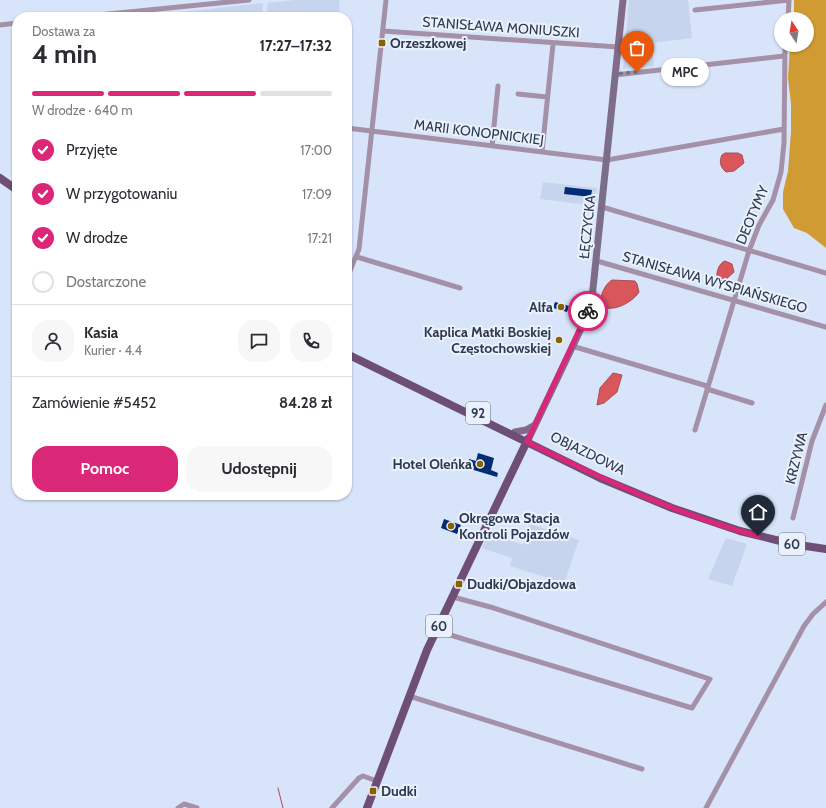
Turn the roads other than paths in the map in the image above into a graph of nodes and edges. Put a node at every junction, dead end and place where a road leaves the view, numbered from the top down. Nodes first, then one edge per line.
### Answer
1 (250, 0) edge
2 (386, 0) edge
3 (623, 0) edge
4 (789, 0) edge
5 (695, 10) dead end
6 (129, 12) edge
7 (788, 12) edge
8 (12, 24) edge
9 (0, 25) edge
10 (383, 31) junction
11 (553, 44) junction
12 (618, 47) junction
13 (784, 52) edge
14 (784, 56) junction
15 (615, 74) junction
16 (497, 86) dead end
17 (518, 94) dead end
18 (547, 97) junction
19 (352, 129) edge
20 (784, 129) junction
21 (372, 131) junction
22 (492, 146) junction
23 (542, 152) junction
24 (607, 160) junction
25 (0, 178) edge
26 (12, 186) edge
27 (602, 207) junction
28 (749, 251) junction
29 (357, 257) junction
30 (597, 261) junction
31 (352, 268) edge
32 (826, 273) edge
33 (460, 288) dead end
34 (734, 301) junction
35 (826, 327) edge
36 (572, 346) junction
37 (352, 356) edge
38 (707, 388) junction
39 (425, 392) junction
40 (752, 403) dead end
41 (826, 405) edge
42 (824, 412) edge
43 (535, 425) junction
44 (694, 430) dead end
45 (515, 432) junction
46 (528, 440) junction
47 (793, 518) dead end
48 (826, 549) edge
49 (453, 596) junction
50 (826, 602) edge
51 (436, 630) junction
52 (409, 696) junction
53 (642, 769) dead end
54 (377, 781) junction
55 (178, 808) edge
56 (197, 808) edge
57 (332, 808) edge
58 (367, 808) edge
59 (706, 808) edge

1 - 6 street
2 - 10 street
3 - 12 street, ŁĘCZYCKA
4 - 5 street
4 - 7 street
8 - 9 street
10 - 11 street, STANISŁAWA MONIUSZKI
10 - 21 street
11 - 12 street, STANISŁAWA MONIUSZKI
11 - 18 street
12 - 15 street, ŁĘCZYCKA
13 - 14 street, DEOTYMY
14 - 15 street
14 - 20 street, DEOTYMY
15 - 24 street, ŁĘCZYCKA
16 - 22 street
17 - 18 street
18 - 23 street
19 - 21 street, MARII KONOPNICKIEJ
20 - 24 street, MARII KONOPNICKIEJ
20 - 28 street, DEOTYMY
21 - 22 street, MARII KONOPNICKIEJ
21 - 29 street
22 - 23 street, MARII KONOPNICKIEJ
23 - 24 street, MARII KONOPNICKIEJ
24 - 27 street, ŁĘCZYCKA
25 - 26 main road
27 - 28 street
27 - 30 street, ŁĘCZYCKA
28 - 32 street
28 - 34 street, DEOTYMY
29 - 31 street
29 - 33 street
30 - 34 street, STANISŁAWA WYSPIAŃSKIEGO
30 - 36 street, ŁĘCZYCKA
34 - 35 street, STANISŁAWA WYSPIAŃSKIEGO
34 - 38 street, DEOTYMY
36 - 38 street
36 - 43 street, ŁĘCZYCKA
37 - 39 main road, OBJAZDOWA / 92
38 - 40 street
38 - 44 street, DEOTYMY
39 - 45 main road, OBJAZDOWA / 92
39 - 46 main road, OBJAZDOWA / 92
41 - 42 street, KRZYWA
42 - 47 street, KRZYWA
43 - 45 street
43 - 46 street, ŁĘCZYCKA
45 - 46 main road, OBJAZDOWA / 92
46 - 48 main road, OBJAZDOWA / 60
46 - 49 main road, 60
49 - 51 main road, 60
49 - 51 street
50 - 59 street
51 - 52 main road, 60
52 - 53 street
52 - 54 main road, 60
54 - 57 street
54 - 58 main road, 60
55 - 56 street

